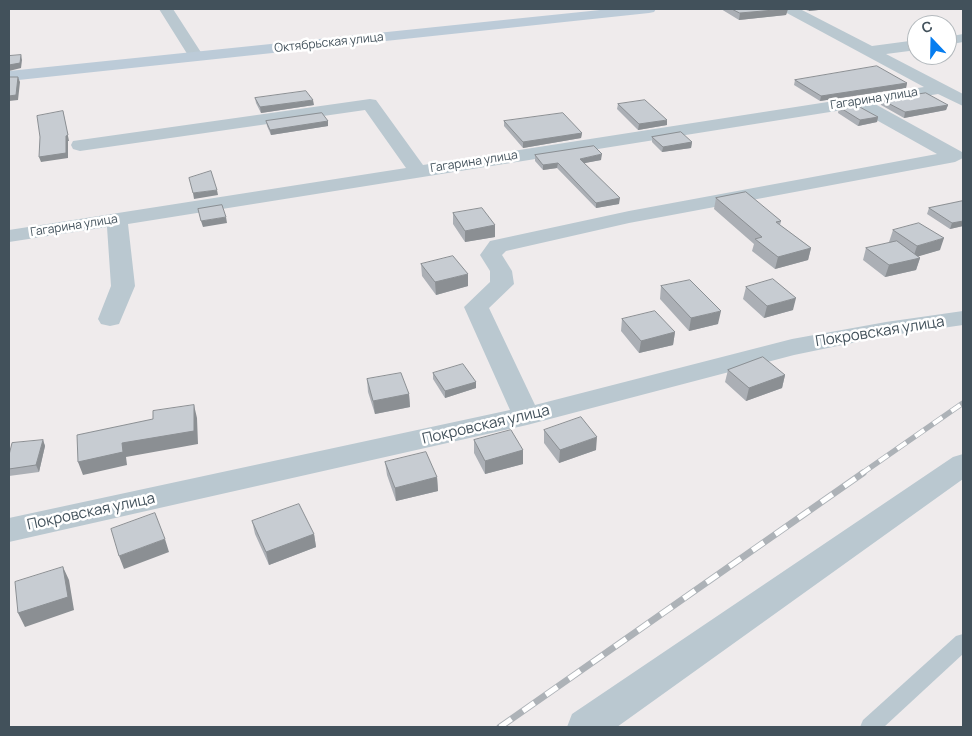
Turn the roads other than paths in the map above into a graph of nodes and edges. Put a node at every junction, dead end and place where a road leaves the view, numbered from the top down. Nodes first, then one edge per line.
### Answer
1 (166, 9) edge
2 (648, 9) edge
3 (790, 9) edge
4 (907, 46) edge
5 (871, 51) junction
6 (196, 57) junction
7 (9, 76) edge
8 (940, 89) junction
9 (856, 101) junction
10 (963, 101) edge
11 (80, 145) dead end
12 (418, 170) junction
13 (117, 218) junction
14 (9, 236) edge
15 (963, 318) edge
16 (110, 319) dead end
17 (527, 416) junction
18 (963, 464) edge
19 (9, 530) edge
20 (963, 642) edge
21 (586, 727) edge
22 (870, 727) edge

1 - 6 street
2 - 6 street, Октябрьская улица
3 - 5 street
4 - 5 street
5 - 8 street
6 - 7 street, Октябрьская улица
8 - 9 street, Гагарина улица
8 - 10 street
9 - 12 street, Гагарина улица
9 - 17 street
11 - 12 street
12 - 13 street, Гагарина улица
13 - 14 street, Гагарина улица
13 - 16 street
15 - 17 street, Покровская улица
17 - 19 street, Покровская улица
18 - 21 street
20 - 22 lane

